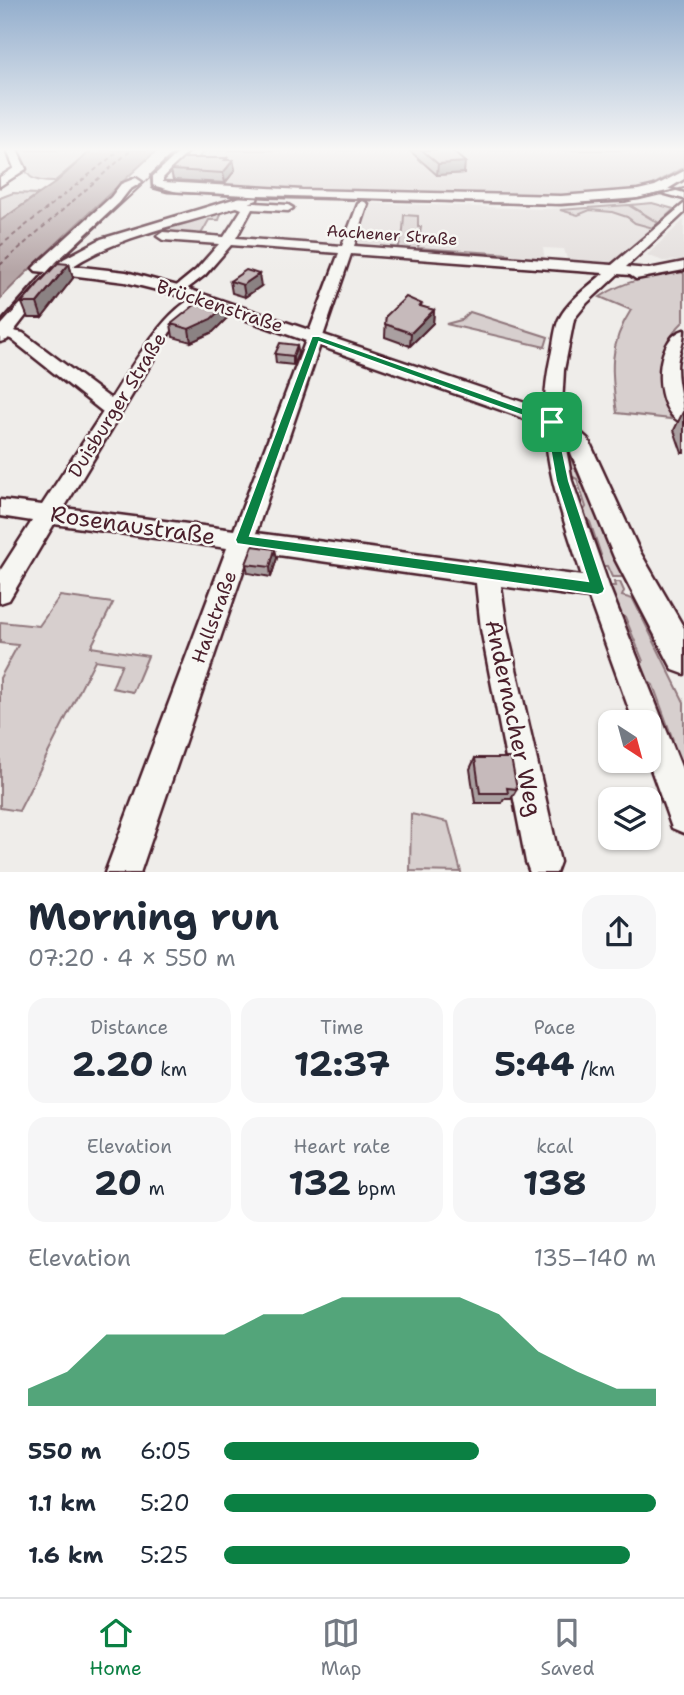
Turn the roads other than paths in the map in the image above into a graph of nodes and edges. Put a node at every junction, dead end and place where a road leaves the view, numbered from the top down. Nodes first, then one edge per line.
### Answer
1 (135, 191) joint
2 (203, 191) edge
3 (652, 191) edge
4 (666, 191) edge
5 (273, 192) junction
6 (683, 195) edge
7 (245, 199) junction
8 (363, 204) dead end
9 (684, 207) edge
10 (288, 208) dead end
11 (163, 236) dead end
12 (230, 241) junction
13 (348, 250) junction
14 (684, 266) edge
15 (49, 268) junction
16 (619, 269) junction
17 (647, 272) junction
18 (179, 291) junction
19 (590, 294) junction
20 (201, 300) junction
21 (1, 327) edge
22 (684, 335) edge
23 (316, 338) junction
24 (114, 411) junction
25 (684, 417) edge
26 (552, 422) junction
27 (0, 508) edge
28 (48, 514) junction
29 (242, 540) junction
30 (487, 573) junction
31 (598, 589) junction
32 (0, 592) edge
33 (684, 659) edge
34 (644, 710) edge
35 (662, 758) edge
36 (684, 816) edge
37 (544, 862) dead end
38 (122, 872) edge

1 - 7 main road
1 - 15 main road
2 - 7 main road
3 - 5 main road
4 - 6 street
5 - 7 main road
5 - 7 main road
7 - 10 street
7 - 12 street
7 - 15 main road
8 - 13 street, Hallstraße
9 - 16 street
11 - 12 street, Aachener Straße
12 - 13 street, Aachener Straße
12 - 18 street
13 - 16 street, Aachener Straße
13 - 23 street, Hallstraße
14 - 17 street
15 - 18 main road, Brückenstraße
15 - 21 main road
16 - 17 street, Aachener Straße
16 - 19 street
17 - 19 street
18 - 20 main road, Brückenstraße
19 - 26 street
20 - 23 main road, Brückenstraße
20 - 24 street, Duisburger Straße
21 - 24 street
22 - 25 street
23 - 26 main road, Brückenstraße
23 - 29 street, Hallstraße
24 - 28 street, Duisburger Straße
26 - 31 street
26 - 33 main road, Brückenstraße
27 - 28 street, Rosenaustraße
28 - 29 street, Rosenaustraße
28 - 32 street, Duisburger Straße
29 - 30 street, Rosenaustraße
29 - 38 street, Hallstraße
30 - 31 street, Rosenaustraße
30 - 37 street, Andernacher Weg
31 - 34 street
35 - 36 street

